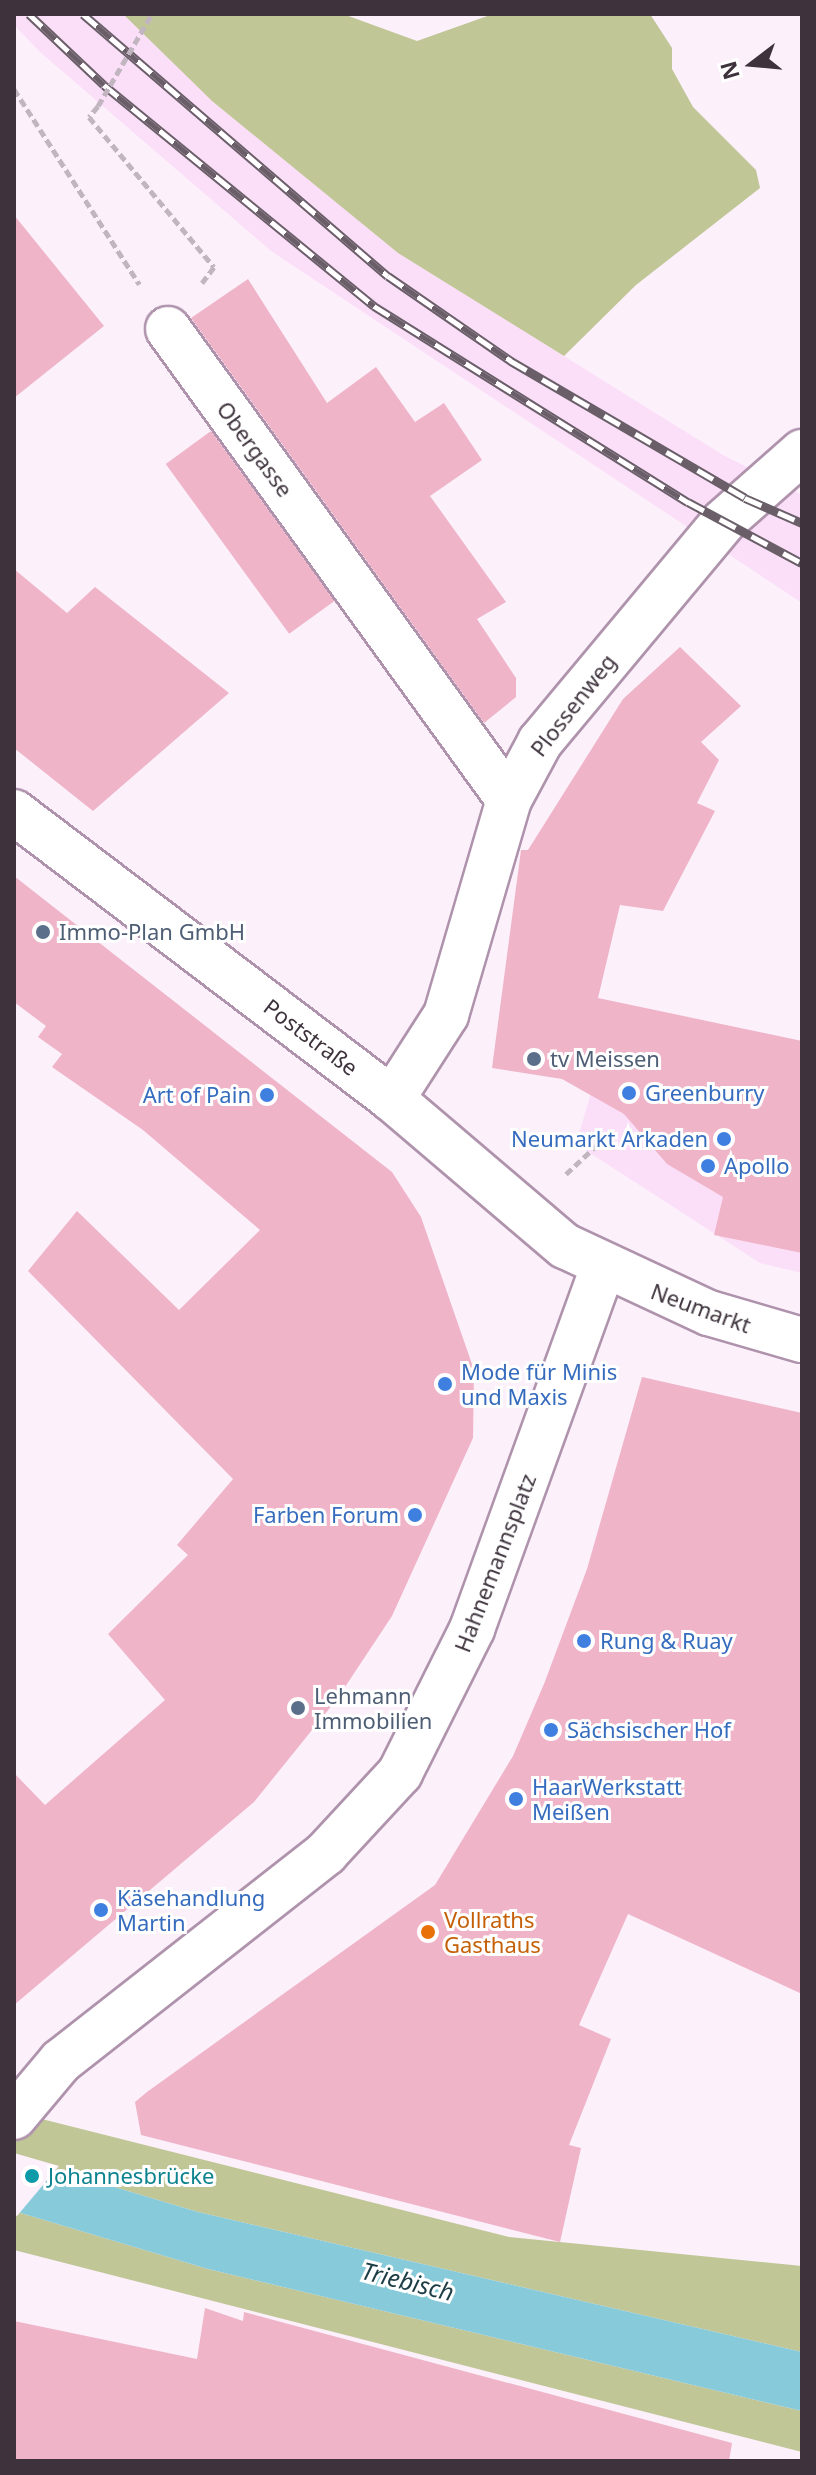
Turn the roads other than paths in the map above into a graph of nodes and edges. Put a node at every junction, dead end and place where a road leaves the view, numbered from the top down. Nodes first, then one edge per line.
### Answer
1 (168, 329) road end
2 (802, 452) edge
3 (509, 800) junction
4 (14, 812) edge
5 (392, 1099) junction
6 (602, 1270) junction
7 (802, 1340) edge
8 (16, 2115) edge

1 - 3 street, Obergasse
2 - 3 street, Plossenweg
3 - 5 street, Plossenweg
4 - 5 street, Poststraße
5 - 6 street, Poststraße
6 - 7 street, Neumarkt
6 - 8 street, Hahnemannsplatz

